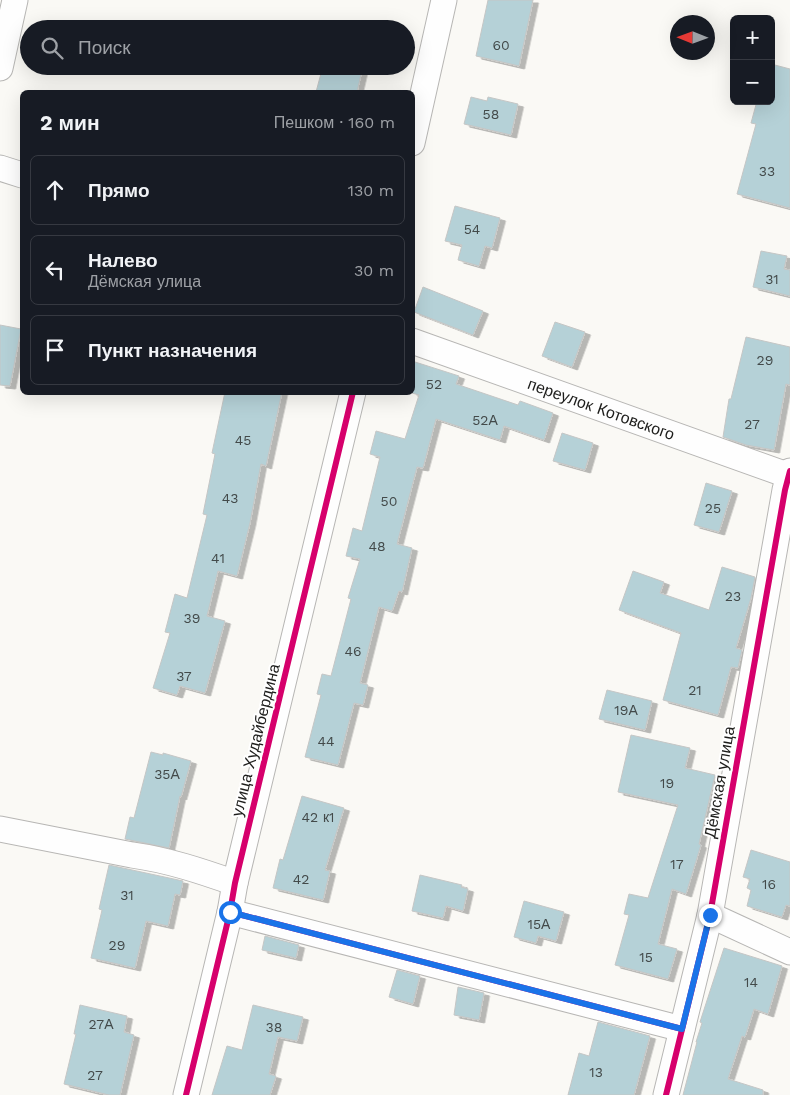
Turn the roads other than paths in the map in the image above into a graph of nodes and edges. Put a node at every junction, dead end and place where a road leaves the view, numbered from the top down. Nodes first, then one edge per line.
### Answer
1 (15, 0) edge
2 (444, 0) edge
3 (0, 68) edge
4 (415, 130) edge
5 (0, 168) edge
6 (20, 174) edge
7 (415, 342) edge
8 (352, 395) edge
9 (790, 474) edge
10 (0, 829) edge
11 (235, 883) junction
12 (230, 912) junction
13 (710, 915) junction
14 (790, 952) edge
15 (682, 1029) junction
16 (186, 1095) edge
17 (666, 1095) edge

1 - 3 street
2 - 4 street
5 - 6 street
7 - 9 street, переулок Котовского
8 - 11 street, улица Худайбердина
9 - 13 street, Дёмская улица
10 - 11 street
11 - 12 street, улица Худайбердина
12 - 15 street
12 - 16 street, улица Худайбердина
13 - 14 street
13 - 15 street, Дёмская улица
15 - 17 street, Дёмская улица

